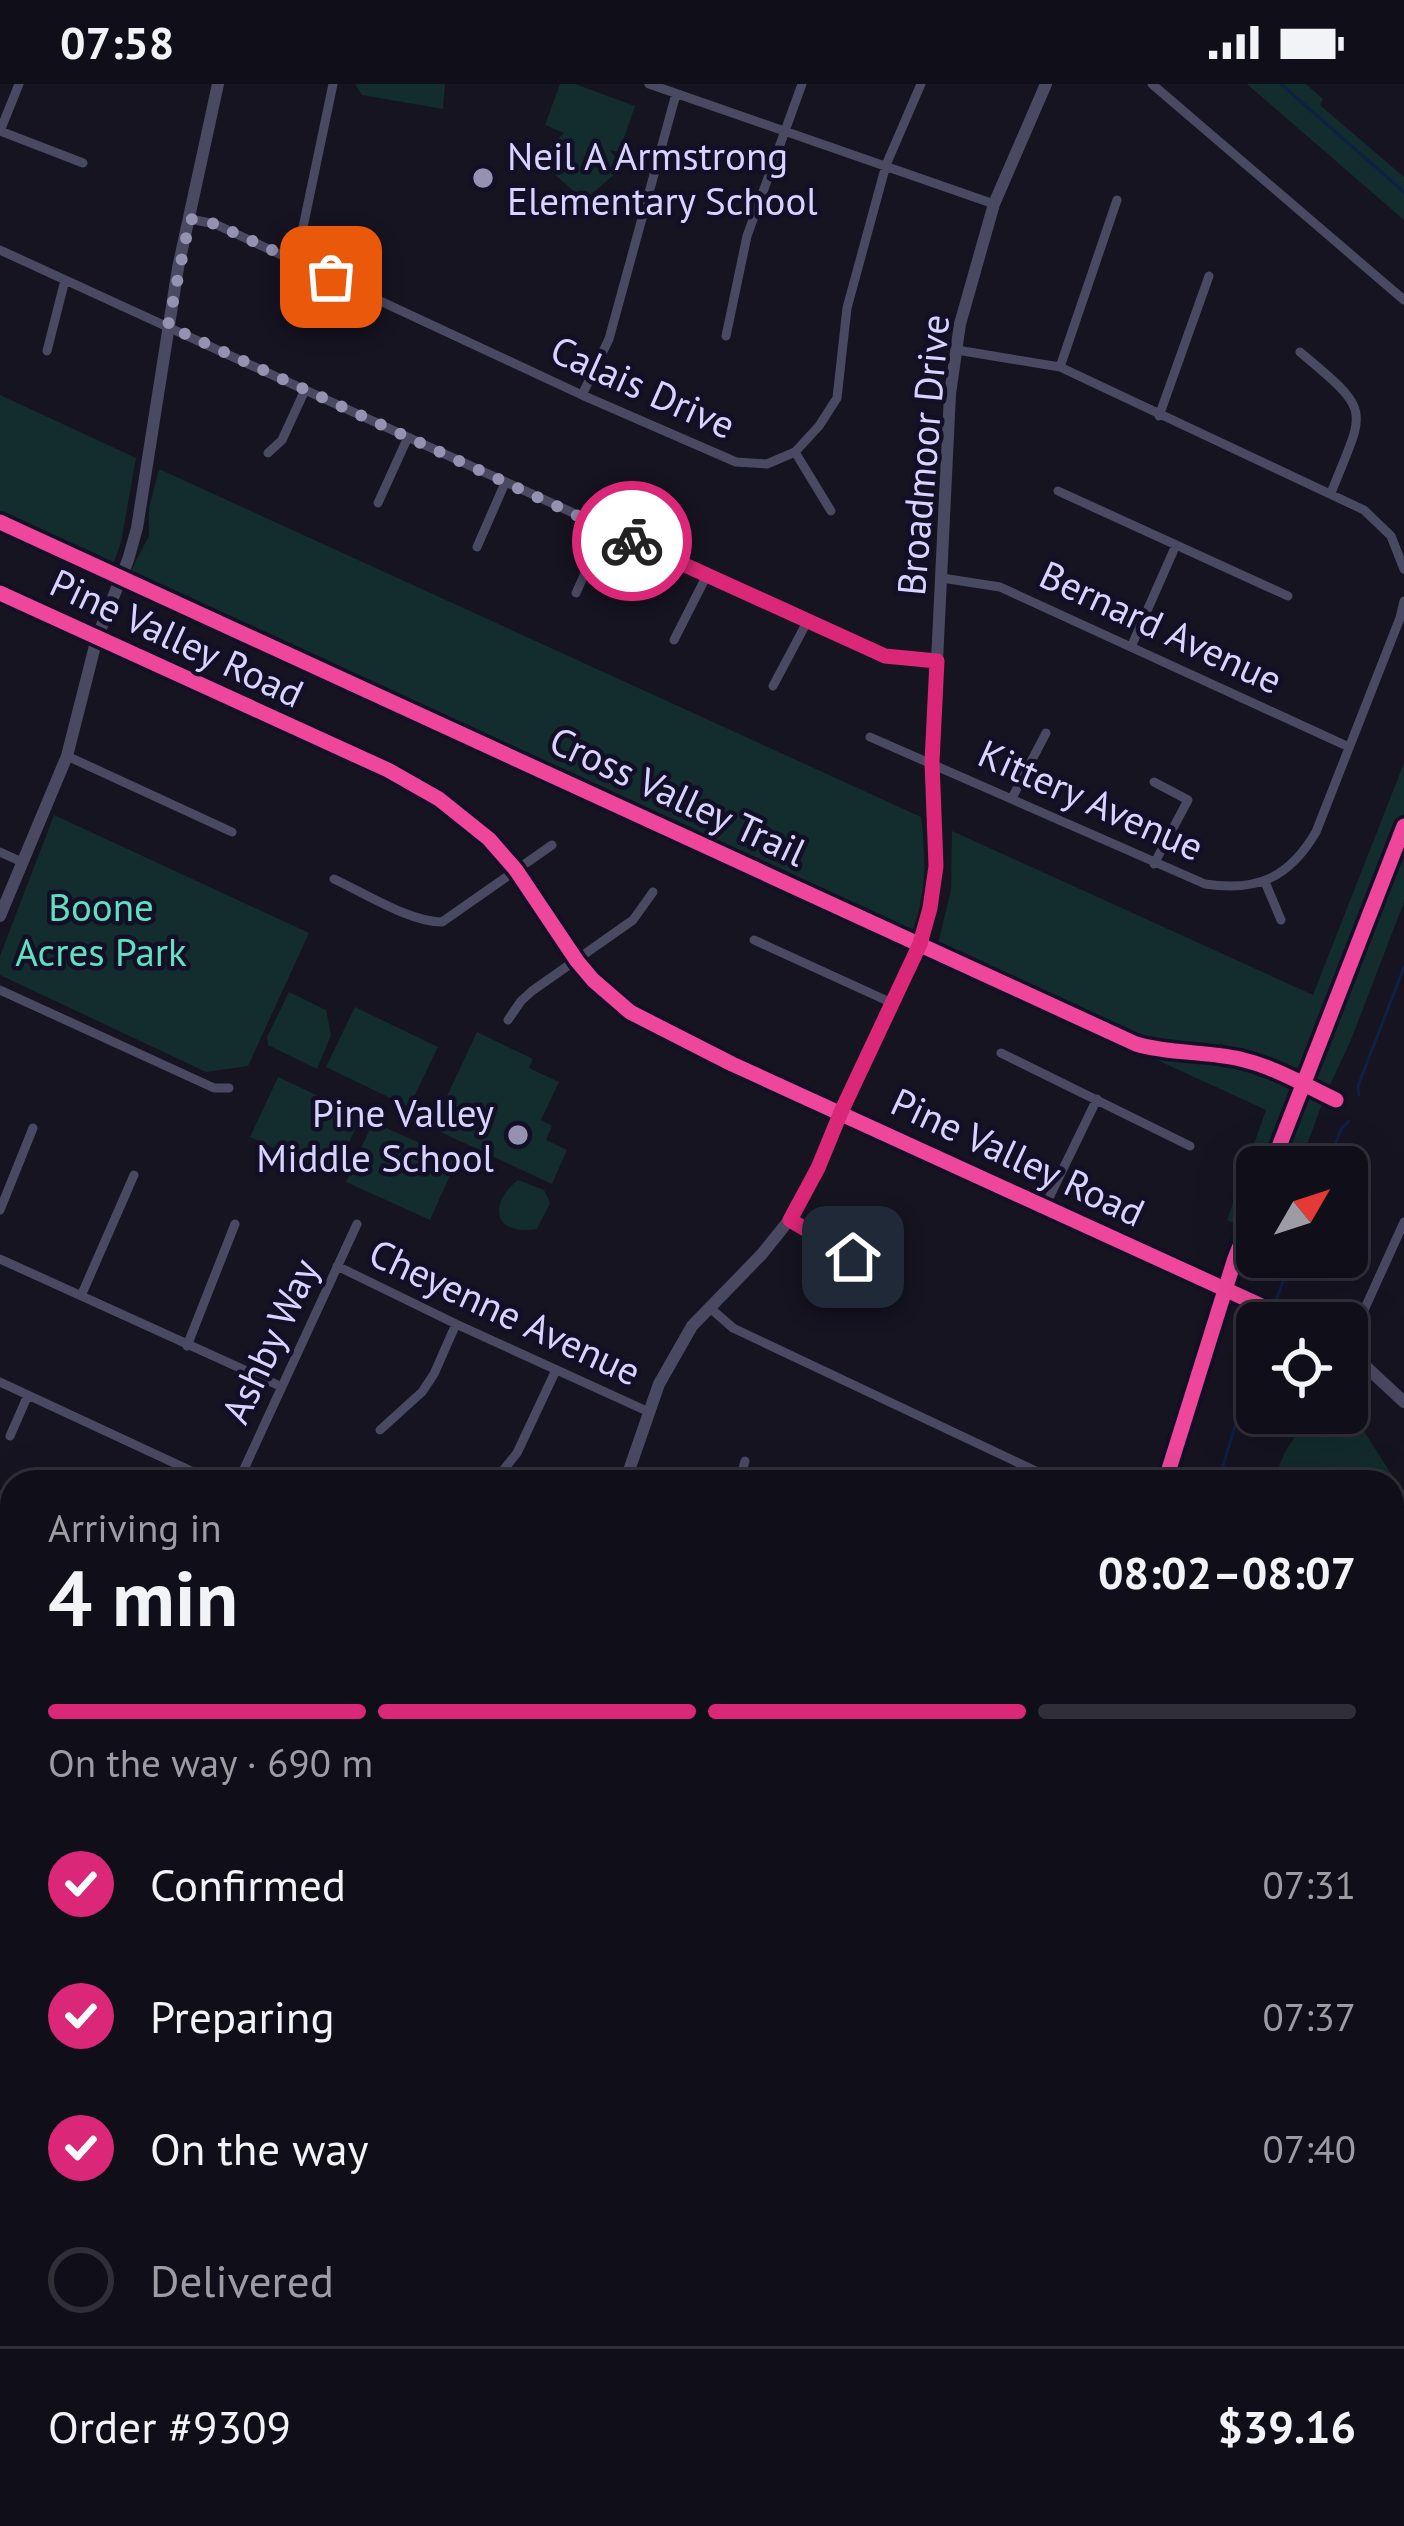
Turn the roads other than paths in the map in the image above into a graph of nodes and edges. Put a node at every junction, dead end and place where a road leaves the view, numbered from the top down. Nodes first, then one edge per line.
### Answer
1 (19, 84) edge
2 (218, 84) edge
3 (333, 84) edge
4 (649, 84) edge
5 (802, 84) edge
6 (921, 84) edge
7 (1046, 84) edge
8 (1152, 84) edge
9 (676, 94) junction
10 (0, 131) edge
11 (786, 132) junction
12 (83, 164) dead end
13 (886, 165) junction
14 (1117, 200) dead end
15 (994, 204) junction
16 (190, 219) junction
17 (0, 250) edge
18 (290, 257) junction
19 (1209, 276) dead end
20 (65, 280) junction
21 (1404, 300) edge
22 (168, 326) junction
23 (726, 336) dead end
24 (957, 350) junction
25 (47, 351) dead end
26 (1300, 352) dead end
27 (1060, 367) junction
28 (305, 390) junction
29 (582, 395) junction
30 (1159, 416) junction
31 (408, 437) junction
32 (795, 452) junction
33 (268, 454) dead end
34 (505, 483) junction
35 (1058, 490) dead end
36 (1331, 494) junction
37 (378, 503) dead end
38 (831, 511) dead end
39 (605, 529) junction
40 (1176, 545) junction
41 (477, 547) dead end
42 (1402, 551) edge
43 (1404, 569) edge
44 (707, 574) junction
45 (942, 578) junction
46 (0, 592) edge
47 (576, 593) dead end
48 (1288, 596) dead end
49 (1404, 601) edge
50 (807, 622) junction
51 (98, 638) junction
52 (674, 640) dead end
53 (1131, 647) junction
54 (937, 661) junction
55 (773, 686) dead end
56 (1046, 733) dead end
57 (870, 737) dead end
58 (1349, 747) junction
59 (67, 756) junction
60 (932, 762) junction
61 (1154, 782) dead end
62 (1012, 798) junction
63 (232, 832) dead end
64 (552, 845) dead end
65 (0, 852) edge
66 (22, 862) junction
67 (1154, 864) junction
68 (516, 869) junction
69 (334, 879) dead end
70 (1265, 882) junction
71 (653, 892) dead end
72 (0, 916) edge
73 (1281, 920) dead end
74 (754, 940) dead end
75 (578, 961) junction
76 (0, 990) edge
77 (892, 1003) junction
78 (508, 1020) dead end
79 (1001, 1053) dead end
80 (229, 1088) dead end
81 (1097, 1099) junction
82 (841, 1112) junction
83 (33, 1128) dead end
84 (1190, 1146) dead end
85 (134, 1175) dead end
86 (1045, 1206) junction
87 (0, 1210) edge
88 (790, 1220) junction
89 (1404, 1222) edge
90 (236, 1224) dead end
91 (357, 1225) dead end
92 (0, 1259) edge
93 (876, 1265) dead end
94 (337, 1266) junction
95 (81, 1296) junction
96 (1253, 1302) edge
97 (1368, 1302) edge
98 (709, 1307) junction
99 (456, 1324) junction
100 (187, 1346) junction
101 (1368, 1369) edge
102 (556, 1370) junction
103 (0, 1382) edge
104 (282, 1388) junction
105 (28, 1395) junction
106 (1404, 1402) edge
107 (649, 1412) junction
108 (380, 1430) dead end
109 (10, 1436) dead end
110 (746, 1461) dead end
111 (189, 1470) edge
112 (244, 1470) edge
113 (504, 1470) edge
114 (629, 1470) edge
115 (743, 1470) edge
116 (1035, 1470) edge

1 - 10 street
2 - 16 street
3 - 18 street
4 - 9 street
5 - 11 street
6 - 13 street
7 - 15 street, Broadmoor Drive
8 - 21 street
9 - 11 street
9 - 29 street
10 - 12 street
11 - 13 street
11 - 23 street
13 - 15 street
13 - 32 street
14 - 27 street
15 - 24 street, Broadmoor Drive
16 - 18 street, Calais Drive
16 - 22 street
17 - 20 street
18 - 29 street, Calais Drive
19 - 30 street
20 - 22 street
20 - 25 street
22 - 28 street
22 - 51 street
24 - 27 street
24 - 45 street, Broadmoor Drive
26 - 36 street
27 - 30 street
28 - 31 street
28 - 33 street
29 - 32 street, Calais Drive
30 - 36 street
31 - 34 street
31 - 37 street
32 - 38 street
34 - 39 street
34 - 41 street
35 - 40 street
36 - 42 street
39 - 44 street
39 - 47 street
40 - 48 street
40 - 53 street
42 - 43 street
44 - 50 street
44 - 52 street
45 - 53 street, Bernard Avenue
45 - 54 street, Broadmoor Drive
46 - 51 street, Pine Valley Road
49 - 58 street
50 - 54 street
50 - 55 street
51 - 59 street
51 - 68 street, Pine Valley Road
53 - 58 street, Bernard Avenue
54 - 60 street, Broadmoor Drive
56 - 62 street
57 - 60 street, Kittery Avenue
58 - 70 street
59 - 63 street
59 - 66 street
60 - 62 street, Kittery Avenue
60 - 77 street, Broadmoor Drive
61 - 67 street
62 - 67 street, Kittery Avenue
64 - 68 street
65 - 66 street
66 - 72 street
67 - 70 street, Kittery Avenue
68 - 69 street
68 - 75 street, Pine Valley Road
70 - 73 street
71 - 75 street
74 - 77 street
75 - 78 street
75 - 82 street, Pine Valley Road
76 - 80 street
77 - 82 street, Broadmoor Drive
79 - 81 street
81 - 84 street
81 - 86 street
82 - 86 street, Pine Valley Road
82 - 88 street, Broadmoor Drive
83 - 87 street
85 - 95 street
86 - 96 street, Pine Valley Road
88 - 93 street
88 - 98 street, Broadmoor Drive
89 - 97 street
90 - 100 street
91 - 94 street, Ashby Way
92 - 95 street
94 - 99 street, Cheyenne Avenue
94 - 104 street, Ashby Way
95 - 100 street
98 - 107 street, Broadmoor Drive
98 - 116 street
99 - 102 street, Cheyenne Avenue
99 - 108 street
100 - 104 street
101 - 106 street
102 - 107 street, Cheyenne Avenue
102 - 113 street
103 - 105 street
104 - 112 street, Ashby Way
105 - 109 street
105 - 111 street
107 - 114 street, Broadmoor Drive
110 - 115 street

